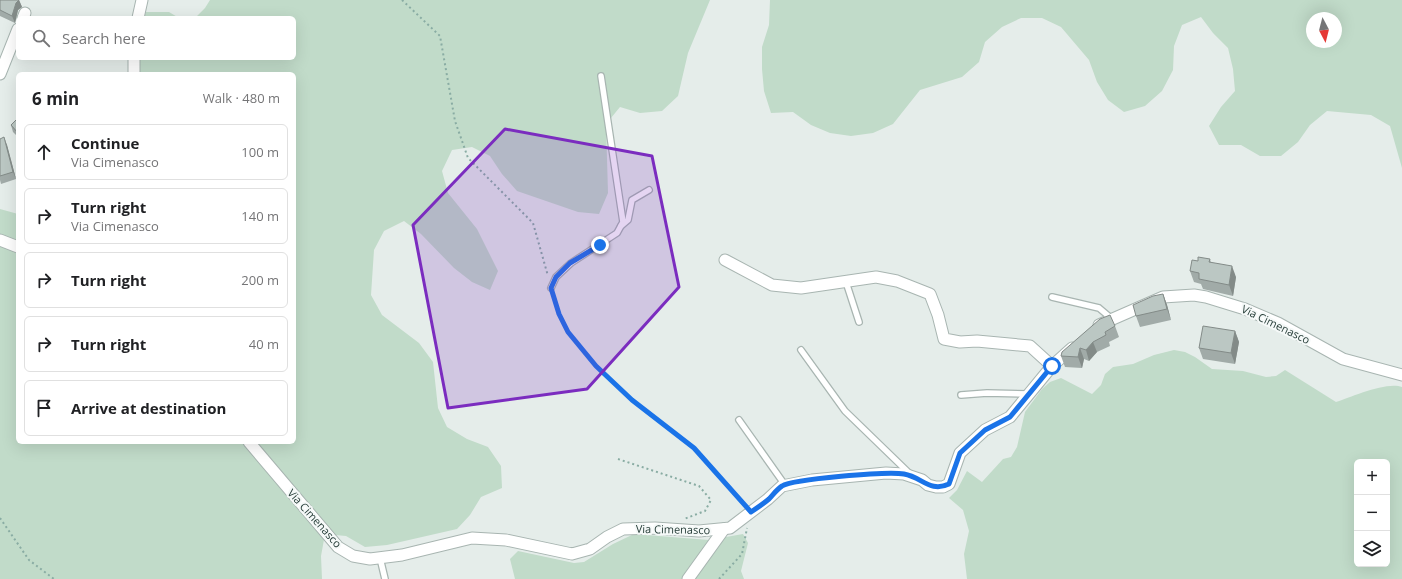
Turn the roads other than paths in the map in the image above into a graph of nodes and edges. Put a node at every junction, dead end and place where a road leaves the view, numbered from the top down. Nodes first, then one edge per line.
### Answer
1 (142, 0) edge
2 (138, 16) edge
3 (16, 34) edge
4 (134, 60) edge
5 (134, 72) edge
6 (0, 74) edge
7 (601, 76) dead end
8 (649, 190) dead end
9 (619, 228) junction
10 (0, 240) edge
11 (16, 246) edge
12 (725, 260) dead end
13 (846, 282) junction
14 (551, 288) road end
15 (1052, 297) dead end
16 (1112, 319) junction
17 (859, 322) dead end
18 (1089, 334) edge
19 (1078, 343) edge
20 (801, 350) dead end
21 (1052, 366) junction
22 (1402, 375) edge
23 (1029, 394) junction
24 (961, 395) dead end
25 (739, 420) dead end
26 (251, 444) edge
27 (914, 477) junction
28 (785, 485) junction
29 (724, 529) junction
30 (380, 558) junction
31 (385, 579) edge
32 (688, 579) edge

1 - 2 street
3 - 6 street
4 - 5 street
7 - 9 lane
8 - 9 lane
9 - 14 lane
10 - 11 street
12 - 13 street
13 - 17 lane
13 - 21 street
15 - 16 lane
16 - 18 street, Via Cimenasco
16 - 22 street, Via Cimenasco
19 - 21 street, Via Cimenasco
20 - 27 lane
21 - 23 street, Via Cimenasco
23 - 24 lane
23 - 27 street, Via Cimenasco
25 - 28 lane
26 - 30 street, Via Cimenasco
27 - 28 street, Via Cimenasco
28 - 29 street, Via Cimenasco
29 - 30 street, Via Cimenasco
29 - 32 street
30 - 31 lane

